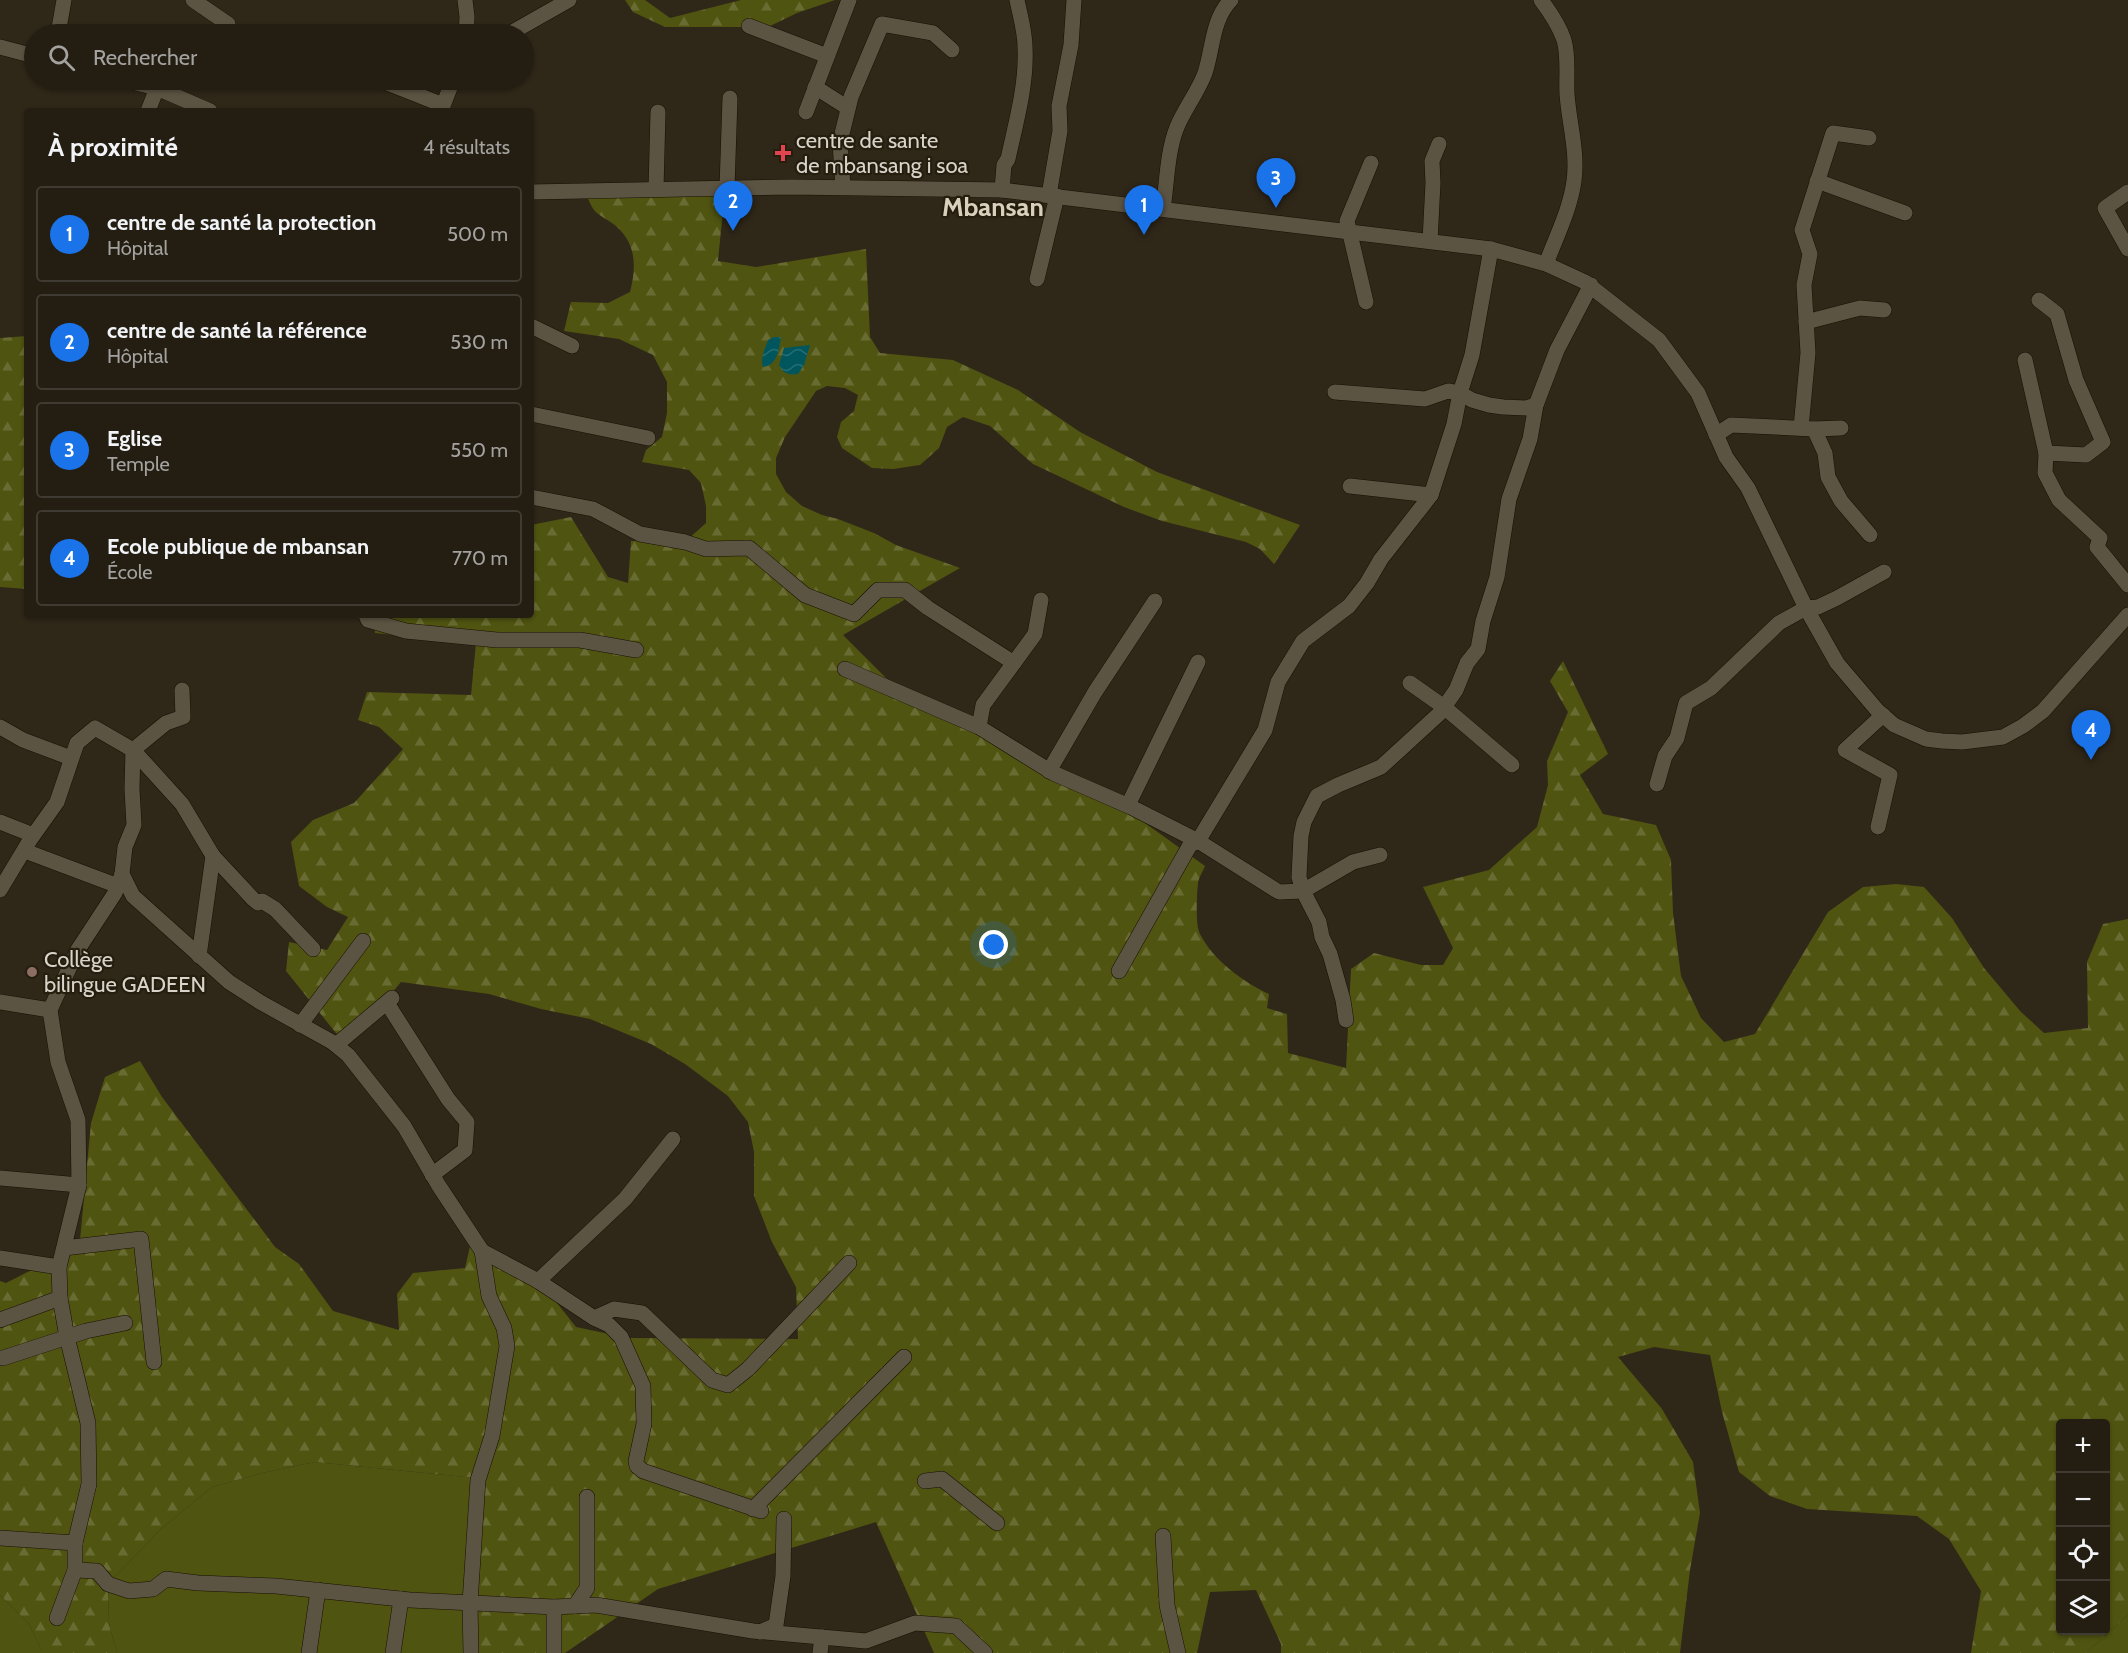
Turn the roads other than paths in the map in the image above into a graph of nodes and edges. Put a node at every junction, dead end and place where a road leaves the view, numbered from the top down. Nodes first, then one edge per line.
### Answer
1 (64, 0) edge
2 (193, 0) edge
3 (465, 0) edge
4 (569, 0) edge
5 (849, 0) edge
6 (1017, 0) edge
7 (1074, 0) edge
8 (1231, 0) edge
9 (1541, 0) edge
10 (59, 24) edge
11 (228, 24) dead end
12 (467, 24) edge
13 (527, 24) edge
14 (750, 26) dead end
15 (0, 47) edge
16 (952, 50) dead end
17 (24, 53) edge
18 (827, 56) junction
19 (815, 87) junction
20 (156, 90) edge
21 (162, 90) edge
22 (402, 90) edge
23 (449, 90) edge
24 (730, 98) dead end
25 (149, 108) edge
26 (203, 108) edge
27 (442, 108) edge
28 (848, 108) junction
29 (806, 111) dead end
30 (658, 112) dead end
31 (1869, 138) dead end
32 (1439, 144) dead end
33 (1371, 163) dead end
34 (1817, 182) junction
35 (843, 187) junction
36 (727, 188) junction
37 (656, 189) junction
38 (1002, 190) junction
39 (534, 192) edge
40 (2128, 192) edge
41 (1053, 196) junction
42 (1163, 209) junction
43 (1905, 213) dead end
44 (1350, 232) junction
45 (1430, 241) junction
46 (1491, 249) junction
47 (2128, 249) edge
48 (1546, 264) junction
49 (1037, 279) dead end
50 (1591, 285) junction
51 (2039, 300) dead end
52 (1366, 302) dead end
53 (1884, 310) dead end
54 (1806, 322) junction
55 (534, 327) edge
56 (572, 346) dead end
57 (2025, 360) dead end
58 (1335, 392) dead end
59 (1460, 393) junction
60 (1536, 405) junction
61 (534, 415) edge
62 (1841, 428) dead end
63 (1808, 429) junction
64 (1716, 435) junction
65 (648, 438) dead end
66 (2046, 453) junction
67 (1350, 486) dead end
68 (1431, 495) junction
69 (534, 498) edge
70 (1870, 535) dead end
71 (1884, 572) dead end
72 (2128, 585) edge
73 (1041, 600) dead end
74 (1155, 602) dead end
75 (1806, 608) junction
76 (2128, 615) edge
77 (367, 618) edge
78 (636, 650) dead end
79 (1198, 662) dead end
80 (1014, 663) junction
81 (845, 669) dead end
82 (1410, 683) dead end
83 (182, 690) dead end
84 (1444, 707) junction
85 (1883, 715) junction
86 (0, 727) edge
87 (979, 727) junction
88 (133, 750) junction
89 (71, 758) junction
90 (1512, 765) dead end
91 (1050, 771) junction
92 (1658, 784) dead end
93 (1128, 805) junction
94 (0, 822) edge
95 (1878, 827) dead end
96 (33, 835) junction
97 (1198, 841) junction
98 (25, 851) junction
99 (213, 855) junction
100 (1380, 855) dead end
101 (120, 880) junction
102 (0, 890) edge
103 (1303, 891) junction
104 (363, 941) dead end
105 (313, 949) dead end
106 (199, 956) junction
107 (1119, 971) dead end
108 (0, 1002) edge
109 (50, 1010) junction
110 (1346, 1020) dead end
111 (300, 1025) junction
112 (336, 1046) junction
113 (673, 1139) dead end
114 (432, 1175) junction
115 (0, 1178) edge
116 (79, 1185) junction
117 (64, 1248) junction
118 (482, 1251) junction
119 (0, 1258) edge
120 (849, 1263) dead end
121 (59, 1267) junction
122 (538, 1281) junction
123 (60, 1298) junction
124 (594, 1318) junction
125 (0, 1320) edge
126 (125, 1323) dead end
127 (67, 1337) junction
128 (904, 1357) dead end
129 (3, 1358) dead end
130 (154, 1362) dead end
131 (925, 1481) dead end
132 (587, 1497) dead end
133 (784, 1520) dead end
134 (997, 1523) dead end
135 (1163, 1536) dead end
136 (0, 1538) edge
137 (75, 1543) junction
138 (75, 1570) junction
139 (318, 1590) junction
140 (401, 1599) junction
141 (470, 1603) junction
142 (554, 1606) junction
143 (576, 1606) junction
144 (57, 1618) dead end
145 (759, 1632) junction
146 (821, 1645) edge
147 (309, 1653) edge
148 (393, 1653) edge
149 (471, 1653) edge
150 (554, 1653) edge
151 (985, 1653) edge
152 (1178, 1653) edge

1 - 10 street
2 - 11 street
3 - 12 street
4 - 13 street
5 - 18 street
6 - 38 street
7 - 41 street
8 - 42 street
9 - 48 street
14 - 18 street
15 - 17 street
16 - 28 street
18 - 19 street
19 - 28 street
19 - 29 street
20 - 25 street
21 - 26 street
22 - 27 street
23 - 27 street
24 - 36 street
28 - 35 street
30 - 37 street
31 - 34 street
32 - 45 street
33 - 44 street
34 - 43 street
34 - 54 street
35 - 36 street
35 - 38 street
36 - 37 street
37 - 39 street
38 - 41 street
40 - 47 street
41 - 42 street
41 - 49 street
42 - 44 street
44 - 45 street
44 - 52 street
45 - 46 street
46 - 48 street
46 - 59 street
48 - 50 street
50 - 60 street
50 - 64 street
51 - 66 street
53 - 54 street
54 - 63 street
55 - 56 street
57 - 66 street
58 - 59 street
59 - 60 street
59 - 68 street
60 - 84 street
61 - 65 street
62 - 63 street
63 - 64 street
63 - 70 street
64 - 75 street
66 - 72 street
67 - 68 street
68 - 97 street
69 - 80 street
71 - 75 street
73 - 80 street
74 - 91 street
75 - 85 street
75 - 92 street
76 - 85 street
77 - 78 street
79 - 93 street
80 - 87 street
81 - 87 street
82 - 84 street
83 - 88 street
84 - 90 street
84 - 103 street
85 - 95 street
86 - 89 street
87 - 91 street
88 - 89 street
88 - 99 street
88 - 101 street
89 - 96 street
91 - 93 street
93 - 97 street
94 - 96 street
96 - 98 street
97 - 103 street
97 - 107 street
98 - 101 street
98 - 102 street
99 - 105 street
99 - 106 street
100 - 103 street
101 - 106 street
101 - 109 street
103 - 110 street
104 - 111 street
106 - 111 street
108 - 109 street
109 - 116 street
111 - 112 street
112 - 114 street
112 - 114 street
113 - 122 street
114 - 118 street
115 - 116 street
116 - 117 street
117 - 121 street
117 - 130 street
118 - 122 street
118 - 141 street
119 - 121 street
120 - 124 street
121 - 123 street
122 - 124 street
123 - 125 street
123 - 127 street
124 - 128 street
126 - 127 street
127 - 129 street
127 - 137 street
131 - 134 street
132 - 143 street
133 - 145 street
135 - 152 street
136 - 137 street
137 - 138 street
138 - 139 street
138 - 144 street
139 - 140 street
139 - 147 street
140 - 141 street
140 - 148 street
141 - 142 street
141 - 149 street
142 - 143 street
142 - 150 street
143 - 145 street
145 - 146 street
146 - 151 street

